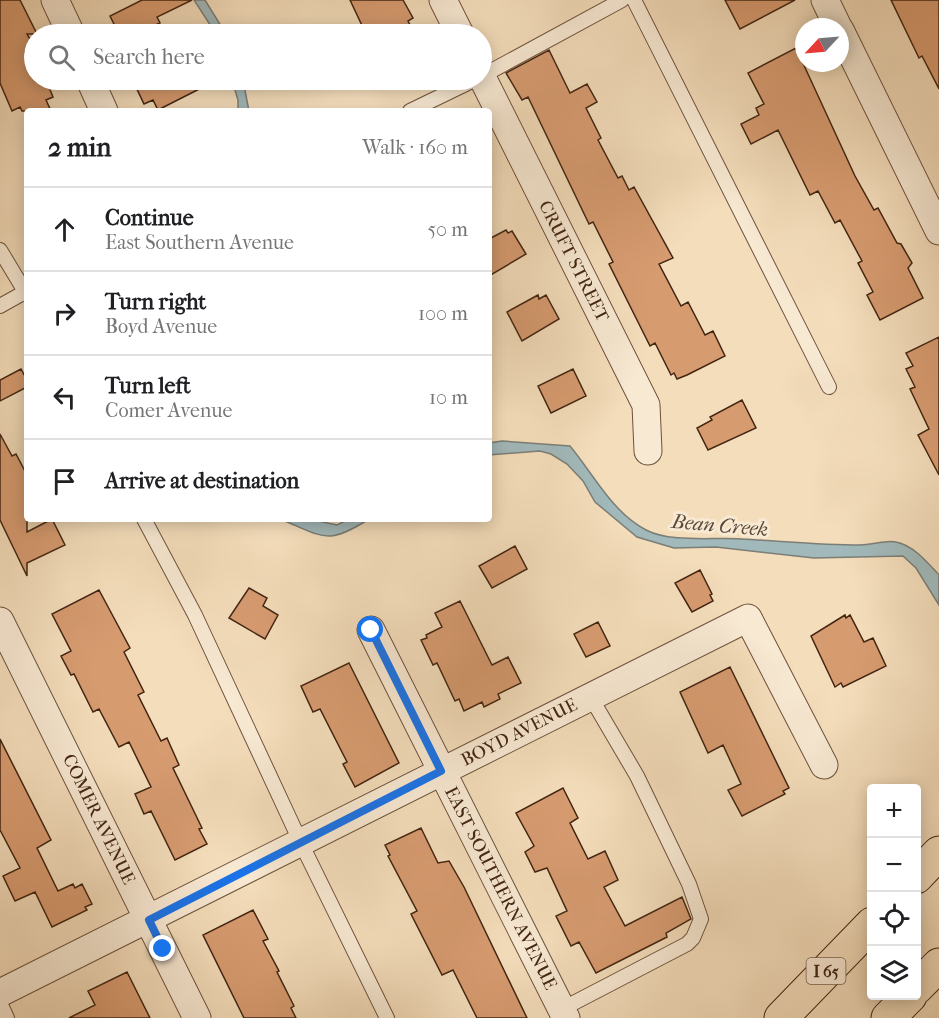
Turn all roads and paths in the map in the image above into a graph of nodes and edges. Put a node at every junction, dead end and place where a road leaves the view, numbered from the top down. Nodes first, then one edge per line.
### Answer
1 (55, 0) edge
2 (443, 0) edge
3 (622, 0) edge
4 (634, 0) edge
5 (825, 0) edge
6 (834, 18) edge
7 (66, 24) edge
8 (455, 24) edge
9 (849, 49) edge
10 (492, 71) edge
11 (95, 90) edge
12 (453, 90) edge
13 (489, 90) edge
14 (103, 108) edge
15 (416, 108) edge
16 (939, 231) edge
17 (0, 250) edge
18 (24, 291) edge
19 (24, 295) edge
20 (0, 306) edge
21 (829, 387) dead end
22 (648, 451) dead end
23 (146, 522) edge
24 (0, 621) edge
25 (371, 630) dead end
26 (590, 696) junction
27 (824, 765) dead end
28 (441, 771) junction
29 (301, 843) junction
30 (939, 853) edge
31 (921, 872) edge
32 (149, 920) junction
33 (867, 929) edge
34 (939, 965) edge
35 (921, 983) edge
36 (0, 993) edge
37 (906, 1000) edge
38 (0, 1003) edge
39 (564, 1014) edge
40 (8, 1018) edge
41 (197, 1018) edge
42 (387, 1018) edge
43 (781, 1018) edge
44 (888, 1018) edge

1 - 7 street
2 - 8 street
3 - 10 lane
4 - 21 lane
5 - 6 street
9 - 16 street
11 - 14 street
12 - 15 lane
13 - 22 street, CRUFT STREET
17 - 18 lane
19 - 20 lane
23 - 29 lane
24 - 32 street, COMER AVENUE
25 - 28 street, EAST SOUTHERN AVENUE
26 - 27 street, BOYD AVENUE
26 - 28 street, BOYD AVENUE
26 - 39 lane
28 - 29 street, BOYD AVENUE
28 - 39 street, EAST SOUTHERN AVENUE
29 - 32 street, BOYD AVENUE
29 - 42 lane
30 - 31 highway
32 - 36 street, BOYD AVENUE
32 - 41 street, COMER AVENUE
33 - 43 highway, I 65
34 - 35 highway
37 - 44 highway
38 - 40 lane

